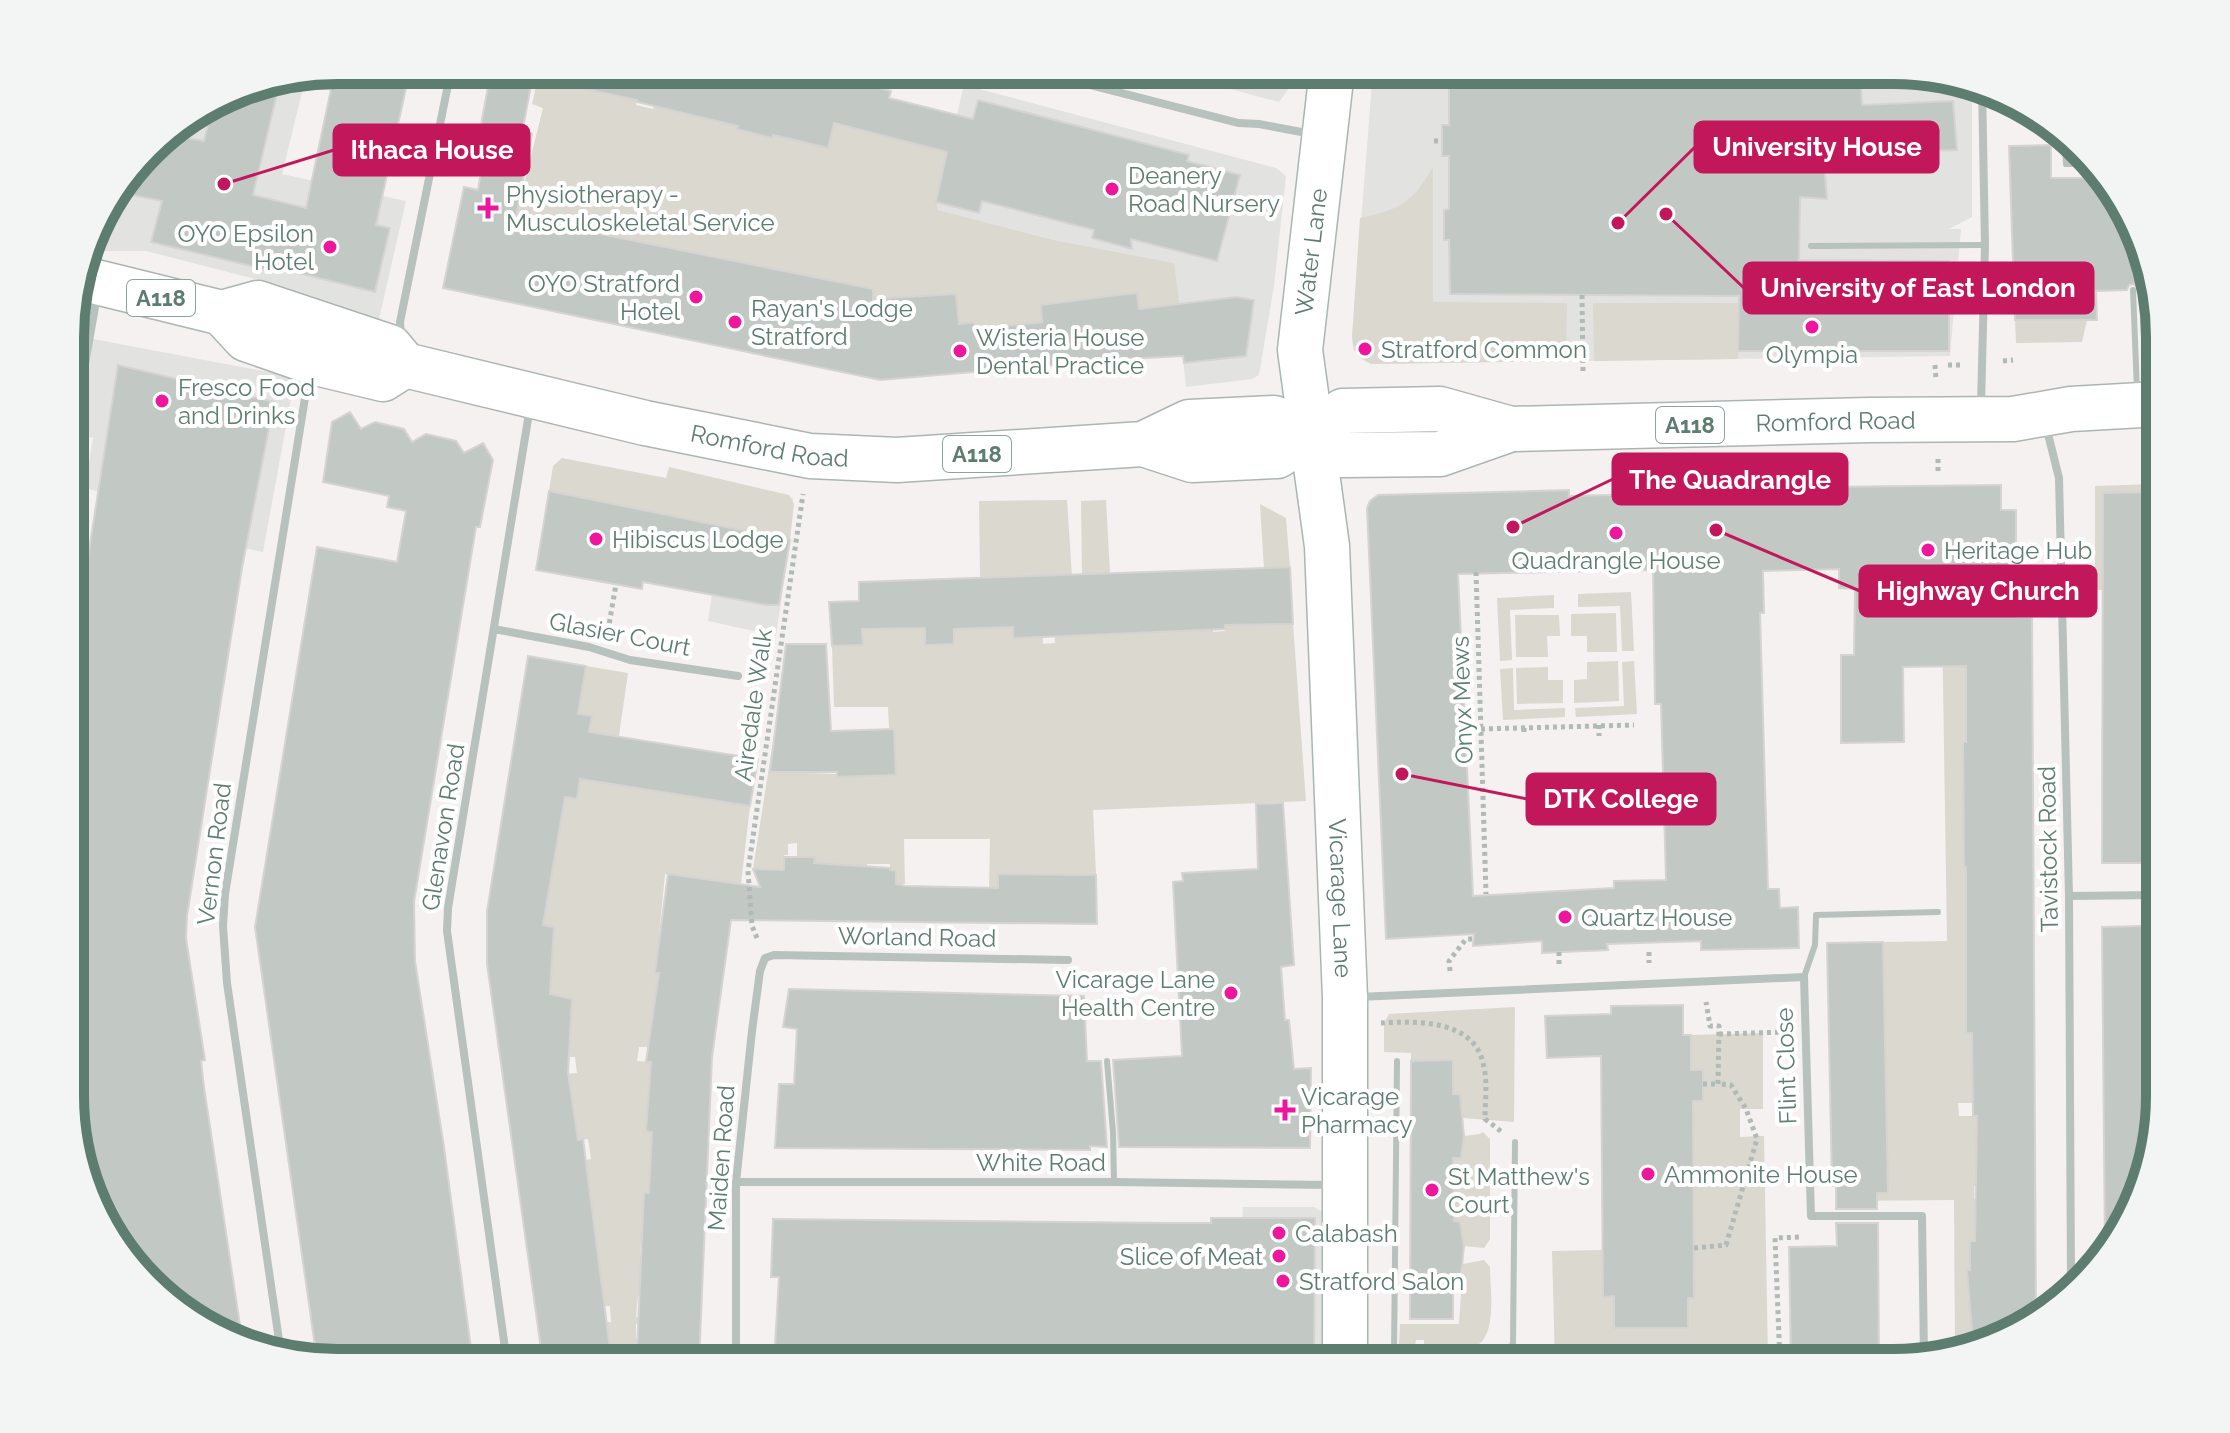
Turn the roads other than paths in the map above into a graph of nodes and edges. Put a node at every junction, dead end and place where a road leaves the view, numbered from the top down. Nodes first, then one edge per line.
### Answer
1 (1330, 84) edge
2 (448, 85) edge
3 (1089, 85) edge
4 (1985, 102) edge
5 (1324, 137) junction
6 (2065, 152) edge
7 (2077, 164) edge
8 (1985, 245) junction
9 (1811, 246) dead end
10 (91, 280) edge
11 (2133, 290) dead end
12 (89, 292) edge
13 (222, 313) junction
14 (85, 327) edge
15 (312, 362) junction
16 (405, 365) junction
17 (2145, 382) edge
18 (532, 395) junction
19 (2145, 405) edge
20 (2042, 414) junction
21 (1981, 419) junction
22 (1312, 434) junction
23 (494, 629) junction
24 (738, 676) dead end
25 (2145, 895) edge
26 (2069, 896) junction
27 (1938, 912) dead end
28 (765, 958) joint
29 (1068, 960) dead end
30 (1804, 977) junction
31 (1345, 1012) junction
32 (1107, 1061) dead end
33 (1397, 1061) dead end
34 (1515, 1142) road end
35 (736, 1182) junction
36 (1114, 1182) junction
37 (1346, 1186) junction
38 (2071, 1276) edge
39 (279, 1342) edge
40 (1924, 1346) edge
41 (1345, 1348) edge
42 (1394, 1348) edge
43 (1511, 1348) edge
44 (505, 1349) edge
45 (736, 1349) edge

1 - 5 main road, Water Lane
2 - 16 street
3 - 5 street
4 - 8 street
5 - 22 main road, Water Lane
6 - 7 lane
8 - 9 lane
8 - 21 street
10 - 13 main road, Romford Road / A118
11 - 17 lane
12 - 14 street
13 - 15 main road, A118
13 - 16 main road, Romford Road / A118
15 - 16 main road, A118
15 - 39 street, Vernon Road
16 - 18 main road, Romford Road / A118
18 - 22 main road, Romford Road / A118
18 - 23 street, Glenavon Road
19 - 20 main road, Romford Road / A118
20 - 21 main road, Romford Road / A118
20 - 26 street, Tavistock Road
21 - 22 main road, Romford Road / A118
22 - 31 main road, Vicarage Lane
23 - 24 street, Glasier Court
23 - 44 street, Glenavon Road
25 - 26 street
26 - 38 street, Tavistock Road
27 - 30 lane
28 - 29 street, Worland Road
28 - 35 street, Maiden Road
30 - 31 street, Flint Close
30 - 40 street, Flint Close
31 - 37 main road, Vicarage Lane
32 - 36 lane
33 - 42 lane
34 - 43 lane
35 - 36 street, White Road
35 - 45 street, Maiden Road
36 - 37 street, White Road
37 - 41 main road, Vicarage Lane

